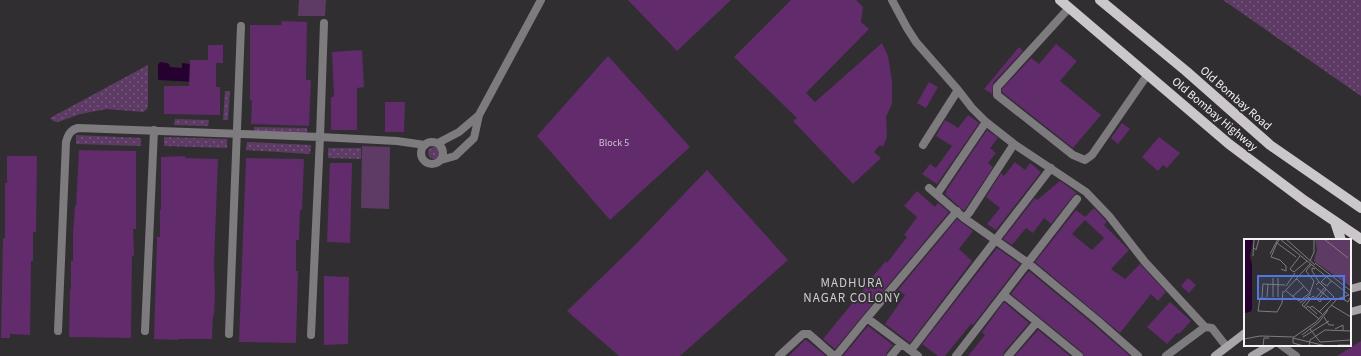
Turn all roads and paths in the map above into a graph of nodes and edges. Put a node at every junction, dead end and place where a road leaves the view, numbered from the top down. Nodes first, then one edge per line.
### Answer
1 (541, 0) edge
2 (892, 0) edge
3 (1060, 0) edge
4 (1100, 0) edge
5 (1069, 8) junction
6 (324, 23) dead end
7 (241, 26) dead end
8 (1148, 74) junction
9 (958, 90) junction
10 (479, 115) junction
11 (986, 122) junction
12 (154, 130) junction
13 (236, 133) junction
14 (320, 137) junction
15 (438, 144) junction
16 (1014, 144) junction
17 (425, 145) junction
18 (923, 145) dead end
19 (441, 160) junction
20 (1051, 168) junction
21 (929, 188) dead end
22 (937, 194) junction
23 (1077, 199) dead end
24 (1361, 208) edge
25 (957, 211) junction
26 (964, 218) junction
27 (1335, 222) junction
28 (995, 239) junction
29 (1341, 239) edge
30 (1361, 239) edge
31 (1028, 263) junction
32 (1361, 286) edge
33 (1351, 289) edge
34 (1004, 295) junction
35 (1361, 309) edge
36 (1351, 312) edge
37 (867, 318) junction
38 (1037, 322) junction
39 (1205, 327) junction
40 (58, 332) dead end
41 (145, 332) dead end
42 (229, 334) dead end
43 (1244, 334) edge
44 (311, 335) dead end
45 (902, 344) junction
46 (1226, 346) junction
47 (1269, 346) edge
48 (1282, 346) edge
49 (911, 350) junction
50 (1291, 355) edge
51 (779, 356) edge
52 (835, 356) edge
53 (891, 356) edge
54 (918, 356) edge
55 (956, 356) edge
56 (1009, 356) edge
57 (1079, 356) edge
58 (1138, 356) edge
59 (1166, 356) edge
60 (1215, 356) edge
61 (1252, 356) edge

1 - 10 street
2 - 9 street
3 - 5 main road, Old Bombay Highway
4 - 24 main road, Old Bombay Road
5 - 8 main road, Old Bombay Highway
5 - 8 street
6 - 14 street
7 - 13 street
8 - 27 main road, Old Bombay Highway
9 - 11 street
9 - 18 street
10 - 15 street
10 - 19 street
11 - 16 street
11 - 22 street
12 - 13 street
12 - 40 street
12 - 41 street
13 - 14 street
13 - 42 street
14 - 17 street
14 - 44 street
15 - 17 street
15 - 19 street
16 - 20 street
16 - 26 street
17 - 19 street
20 - 28 street
20 - 39 street
21 - 22 street
22 - 25 street
23 - 31 street
25 - 26 street
25 - 37 street
26 - 28 street
27 - 29 main road
27 - 30 main road, Old Bombay Highway
28 - 31 street
28 - 49 street
31 - 34 street
31 - 58 street
32 - 33 main road
34 - 38 street
34 - 55 street
35 - 36 main road
37 - 45 street
37 - 52 street
38 - 56 street
38 - 57 street
39 - 46 street
39 - 59 street
43 - 46 main road
45 - 49 street
45 - 53 street
46 - 60 main road
47 - 61 main road
48 - 50 street
49 - 54 street
51 - 52 street

